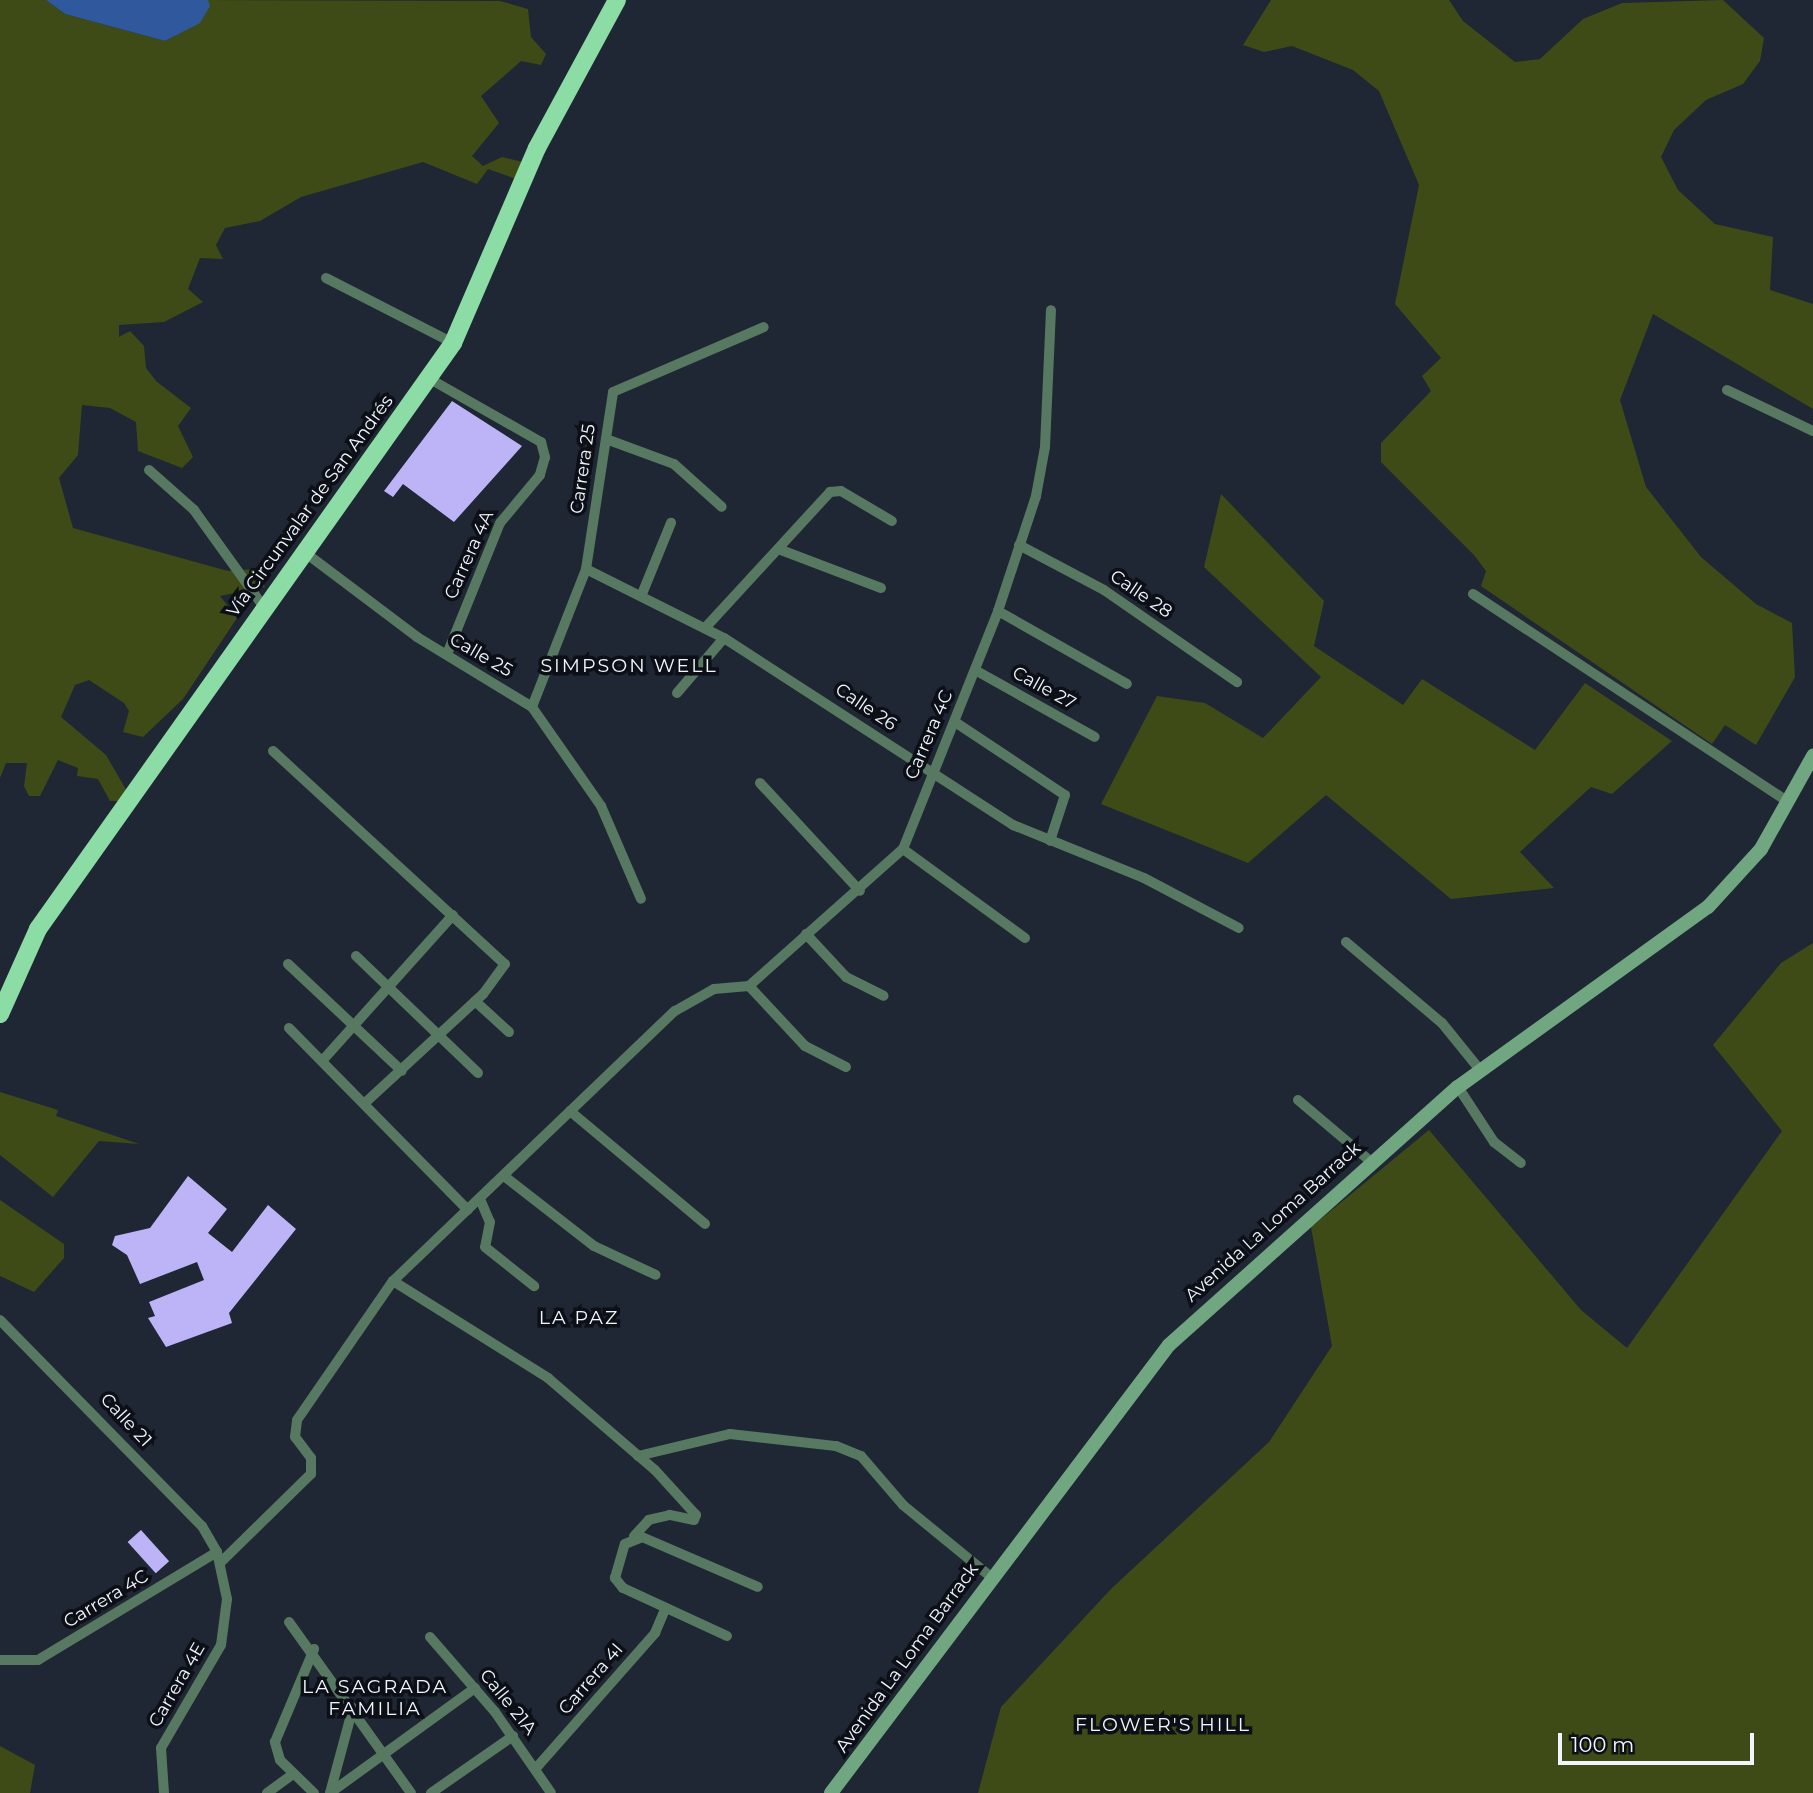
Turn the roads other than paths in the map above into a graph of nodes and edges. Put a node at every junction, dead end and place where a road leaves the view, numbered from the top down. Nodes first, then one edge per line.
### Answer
1 (617, 0) edge
2 (326, 278) dead end
3 (1051, 310) dead end
4 (764, 327) dead end
5 (453, 343) junction
6 (430, 379) junction
7 (1727, 390) dead end
8 (1813, 431) edge
9 (606, 439) junction
10 (149, 470) dead end
11 (722, 507) dead end
12 (892, 521) dead end
13 (671, 523) dead end
14 (1019, 545) junction
15 (781, 550) junction
16 (303, 551) junction
17 (586, 569) junction
18 (881, 589) dead end
19 (642, 594) junction
20 (1473, 594) dead end
21 (263, 606) junction
22 (998, 611) junction
23 (705, 628) junction
24 (724, 638) junction
25 (447, 654) junction
26 (975, 670) junction
27 (1237, 682) dead end
28 (1127, 684) dead end
29 (677, 693) dead end
30 (532, 707) junction
31 (955, 722) junction
32 (1095, 737) dead end
33 (273, 751) dead end
34 (1813, 756) edge
35 (932, 775) junction
36 (760, 783) dead end
37 (1789, 802) junction
38 (1050, 841) junction
39 (903, 849) junction
40 (860, 891) junction
41 (641, 899) dead end
42 (453, 915) junction
43 (1239, 928) dead end
44 (806, 934) junction
45 (1025, 938) dead end
46 (1346, 942) dead end
47 (356, 957) dead end
48 (288, 964) dead end
49 (749, 986) junction
50 (389, 988) junction
51 (884, 996) dead end
52 (475, 1001) junction
53 (0, 1014) edge
54 (355, 1027) junction
55 (289, 1028) dead end
56 (509, 1032) dead end
57 (438, 1036) junction
58 (322, 1061) junction
59 (846, 1067) dead end
60 (402, 1070) junction
61 (1480, 1070) junction
62 (478, 1073) dead end
63 (1458, 1087) junction
64 (1298, 1100) dead end
65 (366, 1102) junction
66 (569, 1111) junction
67 (1369, 1160) junction
68 (1521, 1163) dead end
69 (504, 1175) junction
70 (480, 1199) junction
71 (468, 1210) junction
72 (705, 1224) dead end
73 (656, 1275) dead end
74 (393, 1281) junction
75 (534, 1286) dead end
76 (0, 1320) edge
77 (638, 1456) junction
78 (634, 1536) junction
79 (218, 1557) junction
80 (991, 1577) junction
81 (758, 1587) dead end
82 (665, 1610) junction
83 (289, 1622) dead end
84 (727, 1636) dead end
85 (430, 1637) dead end
86 (314, 1649) junction
87 (5, 1661) edge
88 (475, 1688) junction
89 (353, 1708) junction
90 (513, 1736) junction
91 (384, 1756) junction
92 (537, 1767) junction
93 (292, 1774) junction
94 (164, 1793) edge
95 (267, 1793) edge
96 (314, 1793) edge
97 (330, 1793) edge
98 (411, 1793) edge
99 (430, 1793) edge
100 (551, 1793) edge
101 (831, 1793) edge

1 - 5 highway, Vía Circunvalar de San Andrés
2 - 5 street
3 - 14 street, Carrera 4C
4 - 9 street, Carrera 25
5 - 6 highway, Vía Circunvalar de San Andrés
6 - 16 highway, Vía Circunvalar de San Andrés
6 - 25 street, Carrera 4A
7 - 8 street
9 - 11 street
9 - 17 street, Carrera 25
10 - 21 street
12 - 15 street
13 - 19 street
14 - 22 street, Carrera 4C
14 - 27 street, Calle 28
15 - 18 street
15 - 23 street
16 - 21 highway, Vía Circunvalar de San Andrés
16 - 25 street, Calle 25
17 - 19 street, Calle 26
17 - 30 street, Carrera 25
19 - 23 street, Calle 26
20 - 37 street
21 - 53 highway, Vía Circunvalar de San Andrés
22 - 26 street, Carrera 4C
22 - 28 street
23 - 24 street, Calle 26
24 - 29 street
24 - 35 street, Calle 26
25 - 30 street, Calle 25
26 - 31 street, Carrera 4C
26 - 32 street, Calle 27
30 - 41 street, Calle 25
31 - 35 street, Carrera 4C
31 - 38 street
33 - 42 street
34 - 37 main road, Avenida La Loma Barrack
35 - 38 street, Calle 26
35 - 39 street, Carrera 4C
36 - 40 street
37 - 61 main road, Avenida La Loma Barrack
38 - 43 street, Calle 26
39 - 40 street, Carrera 4C
39 - 45 street
40 - 44 street, Carrera 4C
42 - 50 street
42 - 52 street
44 - 49 street, Carrera 4C
44 - 51 street
46 - 61 street
47 - 50 street
48 - 54 street
49 - 59 street
49 - 66 street, Carrera 4C
50 - 54 street
50 - 57 street
52 - 56 street
52 - 57 street
54 - 58 street
54 - 60 street
55 - 58 street
57 - 60 street
57 - 62 street
58 - 65 street
60 - 65 street
61 - 63 main road, Avenida La Loma Barrack
63 - 67 main road, Avenida La Loma Barrack
63 - 68 street
64 - 67 street
65 - 71 street
66 - 69 street, Carrera 4C
66 - 72 street
67 - 80 main road, Avenida La Loma Barrack
69 - 70 street, Carrera 4C
69 - 73 street
70 - 71 street, Carrera 4C
70 - 75 street
71 - 74 street, Carrera 4C
74 - 77 street
74 - 79 street, Carrera 4C
76 - 79 street, Calle 21
77 - 78 street
77 - 80 street
78 - 81 street
78 - 82 street
79 - 87 street, Carrera 4C
79 - 94 street, Carrera 4E
80 - 101 main road, Avenida La Loma Barrack
82 - 84 street
82 - 92 street, Carrera 4I
83 - 86 street
85 - 88 street, Calle 21A
86 - 89 street
86 - 93 street
88 - 90 street, Calle 21A
88 - 91 street
89 - 91 street
89 - 97 street
90 - 92 street, Calle 21A
90 - 99 street
91 - 97 street
91 - 98 street
92 - 100 street, Calle 21A
93 - 95 street
93 - 96 street

